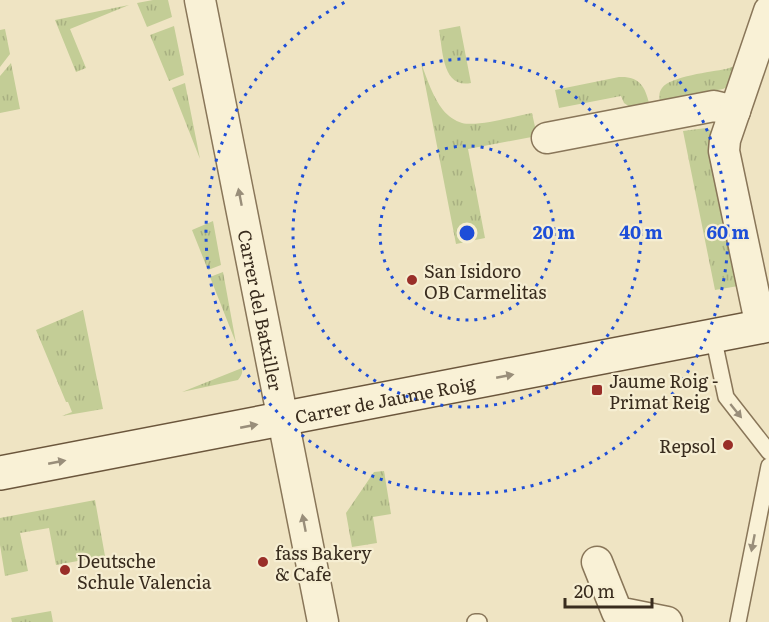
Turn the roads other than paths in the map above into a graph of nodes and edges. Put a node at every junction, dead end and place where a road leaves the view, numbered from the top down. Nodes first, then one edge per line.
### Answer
1 (200, 0) edge
2 (769, 11) edge
3 (735, 111) junction
4 (547, 138) dead end
5 (766, 331) edge
6 (713, 336) junction
7 (283, 419) junction
8 (769, 452) edge
9 (769, 465) edge
10 (0, 473) edge
11 (597, 562) dead end
12 (323, 622) edge
13 (667, 622) edge
14 (738, 622) edge

7 -> 1 street, Carrer del Batxiller
2 - 3 street
3 - 4 street
3 - 5 street
5 - 6 street, Carrer de Jaume Roig
7 -> 6 street, Carrer de Jaume Roig
6 -> 8 lane
10 -> 7 street, Carrer de Jaume Roig
12 -> 7 street, Carrer del Batxiller
9 -> 14 lane
11 - 13 street

